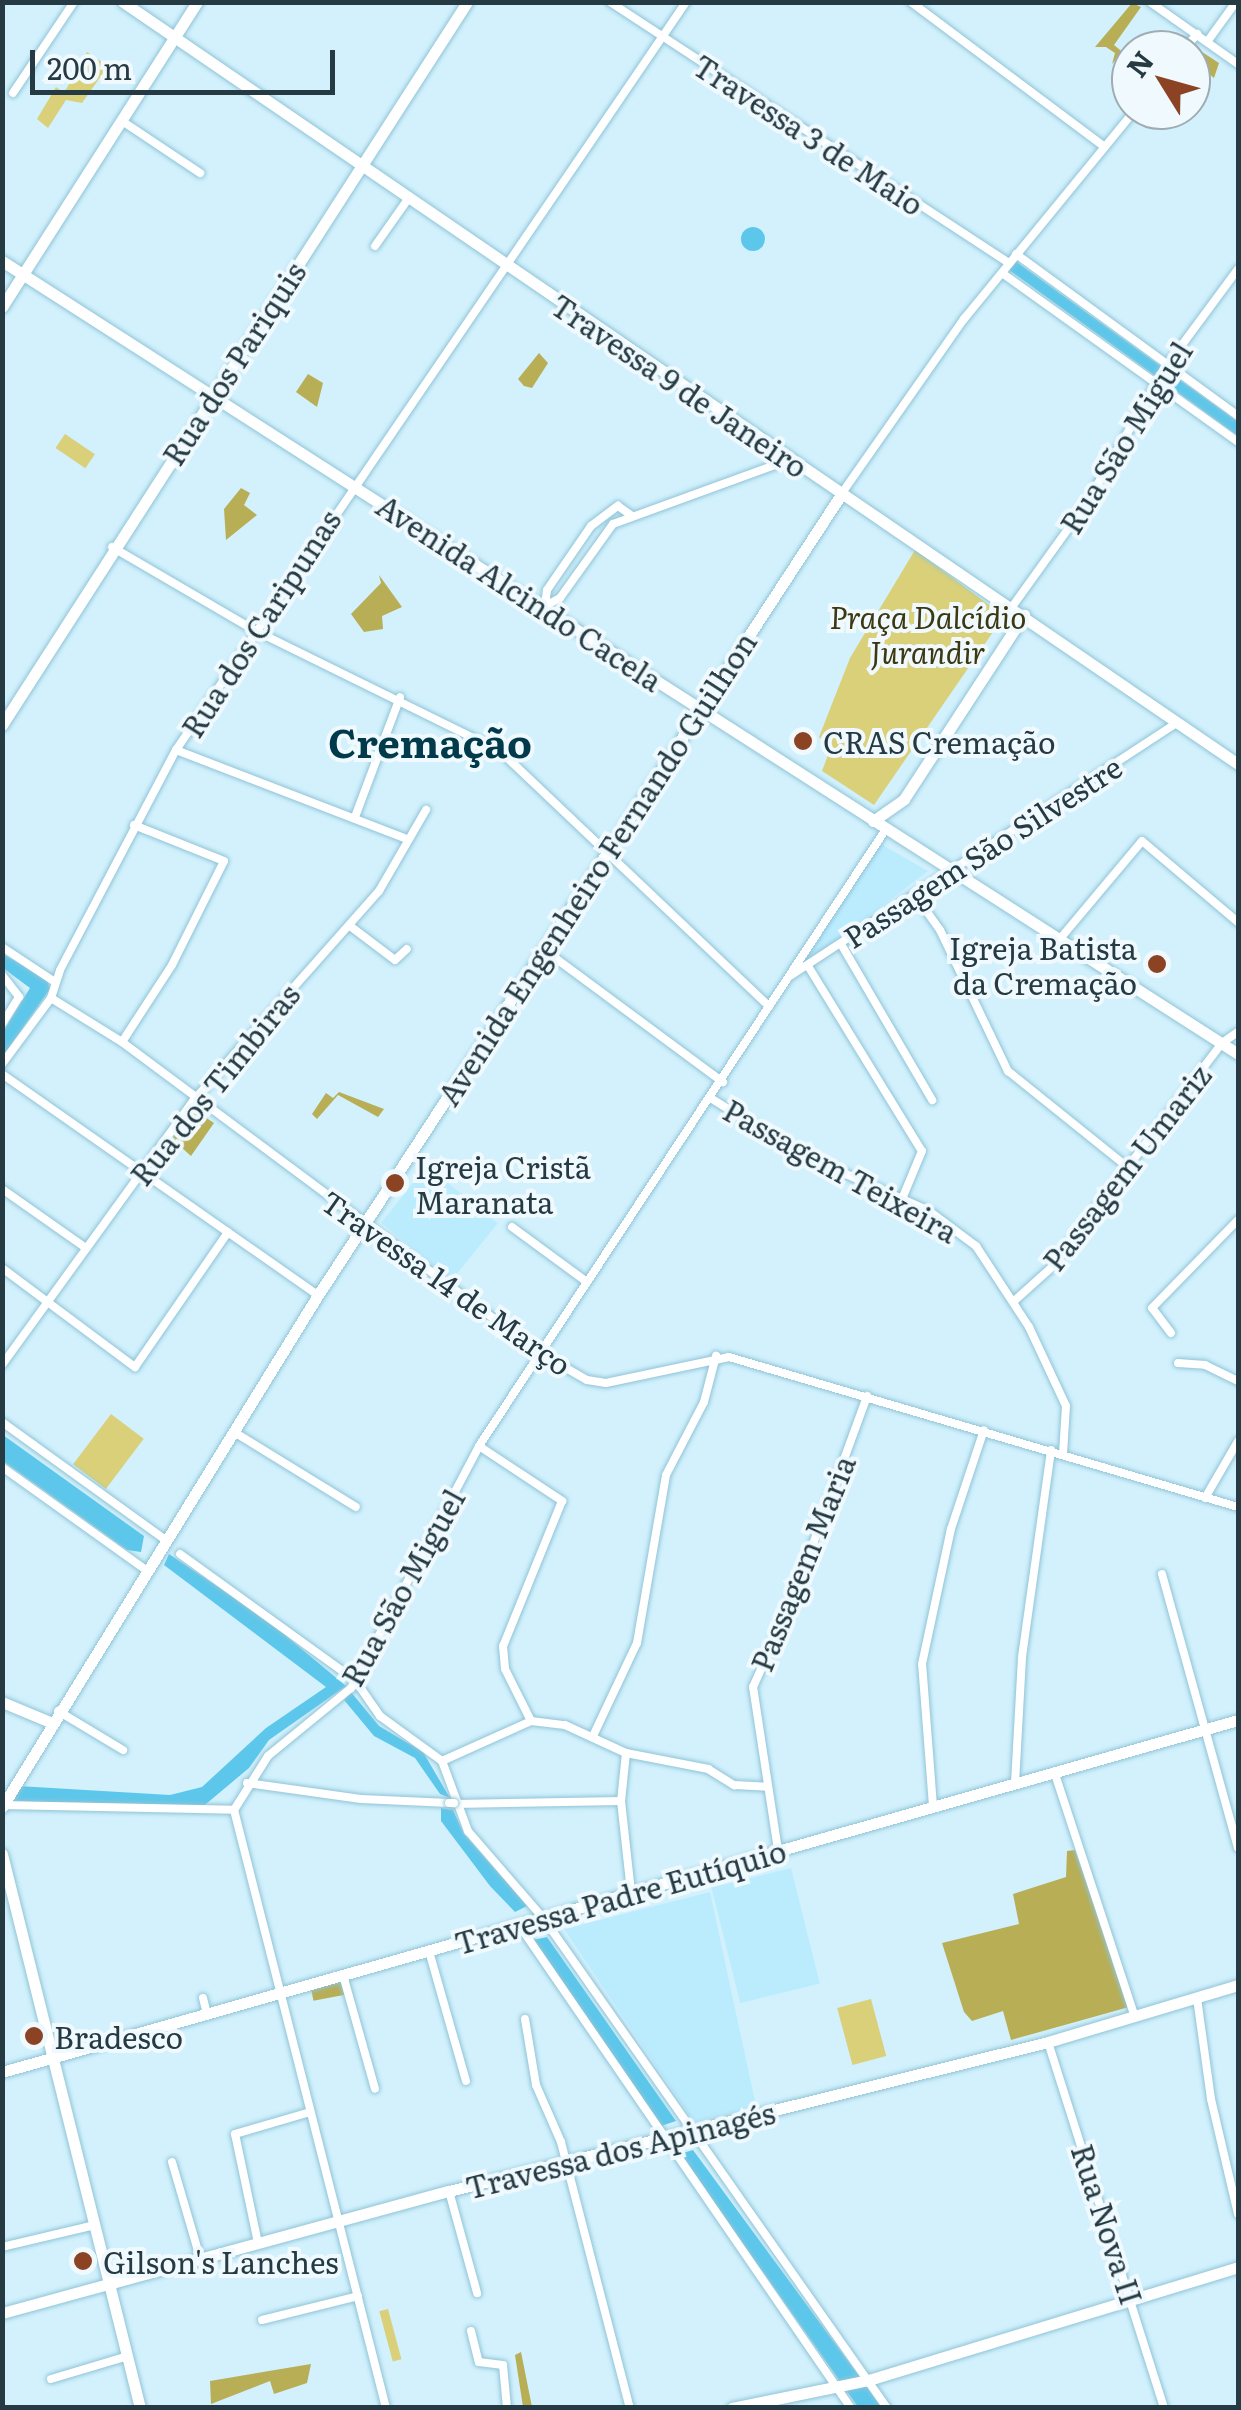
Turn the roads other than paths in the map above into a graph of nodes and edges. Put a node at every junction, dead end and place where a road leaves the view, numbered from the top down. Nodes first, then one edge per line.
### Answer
1 (74, 2) edge
2 (124, 2) edge
3 (197, 2) edge
4 (467, 2) edge
5 (610, 2) edge
6 (686, 2) edge
7 (911, 2) edge
8 (1150, 2) edge
9 (1236, 2) edge
10 (1191, 30) edge
11 (1211, 35) edge
12 (175, 38) junction
13 (662, 38) junction
14 (1211, 45) edge
15 (1238, 64) edge
16 (13, 93) dead end
17 (122, 121) junction
18 (1119, 130) edge
19 (1105, 147) junction
20 (361, 167) junction
21 (200, 173) dead end
22 (408, 198) junction
23 (376, 246) dead end
24 (1016, 254) junction
25 (2, 260) edge
26 (502, 264) junction
27 (1009, 264) junction
28 (1238, 268) edge
29 (1002, 273) junction
30 (24, 274) junction
31 (2, 308) edge
32 (1166, 371) junction
33 (1157, 389) junction
34 (212, 394) junction
35 (1238, 416) edge
36 (1238, 442) edge
37 (790, 460) junction
38 (352, 484) junction
39 (842, 493) junction
40 (631, 514) junction
41 (112, 547) junction
42 (544, 606) junction
43 (1018, 611) junction
44 (254, 630) junction
45 (400, 696) junction
46 (699, 707) junction
47 (1178, 723) junction
48 (2, 726) edge
49 (176, 750) junction
50 (1238, 764) edge
51 (904, 799) junction
52 (426, 810) dead end
53 (356, 818) junction
54 (873, 821) junction
55 (134, 825) junction
56 (886, 829) junction
57 (404, 838) junction
58 (900, 840) junction
59 (607, 852) junction
60 (950, 872) junction
61 (915, 895) junction
62 (1238, 922) edge
63 (350, 926) junction
64 (1059, 940) junction
65 (841, 944) junction
66 (2, 947) edge
67 (407, 949) dead end
68 (544, 949) junction
69 (808, 966) junction
70 (2, 975) edge
71 (786, 978) junction
72 (56, 982) junction
73 (51, 998) junction
74 (768, 1006) junction
75 (2, 1024) edge
76 (1238, 1032) edge
77 (122, 1042) junction
78 (1222, 1044) junction
79 (1238, 1054) edge
80 (2, 1064) edge
81 (2, 1074) edge
82 (723, 1082) junction
83 (712, 1099) junction
84 (194, 1100) junction
85 (932, 1100) dead end
86 (143, 1169) junction
87 (1130, 1169) junction
88 (2, 1188) edge
89 (902, 1199) junction
90 (1238, 1220) edge
91 (366, 1226) junction
92 (512, 1227) dead end
93 (228, 1232) junction
94 (86, 1248) junction
95 (2, 1268) edge
96 (587, 1282) junction
97 (318, 1296) junction
98 (47, 1301) junction
99 (1013, 1302) junction
100 (1171, 1333) dead end
101 (2, 1342) edge
102 (13, 1350) junction
103 (540, 1353) junction
104 (716, 1356) junction
105 (1178, 1363) dead end
106 (2, 1365) edge
107 (1238, 1380) edge
108 (866, 1396) junction
109 (2, 1422) edge
110 (984, 1430) junction
111 (234, 1432) junction
112 (1238, 1441) edge
113 (479, 1446) junction
114 (1051, 1450) junction
115 (1063, 1454) junction
116 (2, 1467) edge
117 (1205, 1498) junction
118 (356, 1506) dead end
119 (1238, 1507) edge
120 (167, 1541) junction
121 (180, 1554) dead end
122 (147, 1570) junction
123 (1162, 1574) dead end
124 (353, 1684) junction
125 (2, 1702) edge
126 (57, 1710) junction
127 (1238, 1720) edge
128 (531, 1721) junction
129 (50, 1722) junction
130 (1205, 1730) junction
131 (593, 1736) junction
132 (123, 1750) dead end
133 (626, 1753) junction
134 (442, 1761) junction
135 (1055, 1774) junction
136 (248, 1782) junction
137 (1015, 1783) junction
138 (6, 1785) edge
139 (768, 1788) junction
140 (621, 1801) junction
141 (453, 1803) junction
142 (3, 1806) edge
143 (933, 1806) junction
144 (234, 1810) junction
145 (1238, 1848) edge
146 (778, 1850) junction
147 (2, 1854) edge
148 (631, 1892) junction
149 (544, 1918) junction
150 (519, 1925) junction
151 (429, 1951) junction
152 (343, 1976) junction
153 (1238, 1985) edge
154 (282, 1992) junction
155 (203, 1998) dead end
156 (1197, 1998) junction
157 (207, 2014) junction
158 (1135, 2017) junction
159 (525, 2019) dead end
160 (1048, 2042) junction
161 (56, 2057) junction
162 (2, 2072) edge
163 (466, 2081) dead end
164 (375, 2089) dead end
165 (310, 2112) junction
166 (690, 2131) junction
167 (664, 2137) junction
168 (172, 2162) dead end
169 (565, 2163) junction
170 (449, 2191) junction
171 (1238, 2214) edge
172 (337, 2220) junction
173 (96, 2224) junction
174 (258, 2242) junction
175 (2, 2247) edge
176 (200, 2258) junction
177 (1238, 2266) edge
178 (111, 2282) junction
179 (476, 2293) dead end
180 (358, 2296) junction
181 (1134, 2298) junction
182 (2, 2313) edge
183 (262, 2320) dead end
184 (471, 2331) dead end
185 (128, 2356) junction
186 (52, 2379) dead end
187 (868, 2380) junction
188 (836, 2386) junction
189 (140, 2408) edge
190 (386, 2408) edge
191 (508, 2408) edge
192 (630, 2408) edge
193 (732, 2408) edge
194 (851, 2408) edge
195 (887, 2408) edge
196 (1164, 2408) edge

1 - 16 street
2 - 12 main road, Travessa 9 de Janeiro
3 - 12 main road
4 - 20 main road, Rua dos Pariquis
5 - 13 street, Travessa 3 de Maio
6 - 13 street, Rua dos Caripunas
7 - 19 street
8 - 10 street
9 - 11 street
12 - 17 main road
12 - 20 main road, Travessa 9 de Janeiro
13 - 26 street, Rua dos Caripunas
13 - 27 street, Travessa 3 de Maio
14 - 15 street
17 - 21 street
17 - 30 main road
18 - 19 street, Avenida Engenheiro Fernando Guilhon
19 - 24 street, Avenida Engenheiro Fernando Guilhon
20 - 22 main road, Travessa 9 de Janeiro
20 - 34 main road, Rua dos Pariquis
22 - 23 street
22 - 26 main road, Travessa 9 de Janeiro
24 - 27 street, Avenida Engenheiro Fernando Guilhon
24 - 32 street
25 - 30 main road, Avenida Alcindo Cacela
26 - 37 main road, Travessa 9 de Janeiro
26 - 38 street, Rua dos Caripunas
27 - 29 street, Avenida Engenheiro Fernando Guilhon
28 - 32 street, Rua São Miguel
29 - 33 street
29 - 39 street, Avenida Engenheiro Fernando Guilhon
30 - 31 main road
30 - 34 main road, Avenida Alcindo Cacela
32 - 33 street, Rua São Miguel
32 - 35 street
33 - 36 street
33 - 43 street, Rua São Miguel
34 - 38 main road, Avenida Alcindo Cacela
34 - 41 main road, Rua dos Pariquis
37 - 39 main road, Travessa 9 de Janeiro
37 - 40 street
38 - 42 main road, Avenida Alcindo Cacela
38 - 44 street, Rua dos Caripunas
39 - 43 main road, Travessa 9 de Janeiro
39 - 46 main road, Avenida Engenheiro Fernando Guilhon
40 - 42 street
40 - 42 street
41 - 44 street
41 - 48 main road, Rua dos Pariquis
42 - 46 main road, Avenida Alcindo Cacela
43 - 47 main road, Travessa 9 de Janeiro
43 - 51 main road, Rua São Miguel
44 - 45 street
44 - 49 street, Rua dos Caripunas
45 - 53 street
45 - 59 street
46 - 54 main road, Avenida Alcindo Cacela
46 - 59 main road, Avenida Engenheiro Fernando Guilhon
47 - 50 main road, Travessa 9 de Janeiro
47 - 60 street, Passagem São Silvestre
49 - 53 street
49 - 55 street, Rua dos Caripunas
51 - 54 main road, Rua São Miguel
51 - 58 main road, Rua São Miguel
52 - 57 street, Rua dos Timbiras
53 - 57 street
54 - 56 main road, Avenida Alcindo Cacela
55 - 72 street, Rua dos Caripunas
55 - 77 street
56 - 58 main road, Avenida Alcindo Cacela
56 - 71 street, Rua São Miguel
57 - 63 street, Rua dos Timbiras
58 - 60 main road, Avenida Alcindo Cacela
59 - 68 main road, Avenida Engenheiro Fernando Guilhon
59 - 74 street
60 - 61 street, Passagem São Silvestre
60 - 64 main road, Avenida Alcindo Cacela
61 - 65 street, Passagem São Silvestre
61 - 87 street
62 - 64 street
63 - 67 street
63 - 84 street, Rua dos Timbiras
64 - 78 main road, Avenida Alcindo Cacela
65 - 69 street, Passagem São Silvestre
65 - 85 street
66 - 72 street
68 - 82 street, Passagem Teixeira
68 - 91 main road, Avenida Engenheiro Fernando Guilhon
69 - 71 street, Passagem São Silvestre
69 - 89 street
70 - 75 street
71 - 74 street, Rua São Miguel
72 - 73 street, Rua dos Caripunas
73 - 77 street, Travessa 14 de Março
73 - 80 street, Rua dos Caripunas
74 - 82 street, Rua São Miguel
76 - 78 street, Passagem Umariz
77 - 84 street, Travessa 14 de Março
78 - 79 main road, Avenida Alcindo Cacela
78 - 87 street, Passagem Umariz
81 - 86 street
82 - 83 street, Rua São Miguel
83 - 89 street, Passagem Teixeira
83 - 96 street, Rua São Miguel
84 - 86 street, Rua dos Timbiras
84 - 91 street, Travessa 14 de Março
86 - 93 street
86 - 94 street, Rua dos Timbiras
87 - 99 street, Passagem Umariz
88 - 94 street
89 - 99 street, Passagem Teixeira
90 - 100 street
91 - 97 main road, Avenida Engenheiro Fernando Guilhon
91 - 103 street, Travessa 14 de Março
92 - 96 street
93 - 97 street
93 - 98 street
94 - 98 street, Rua dos Timbiras
95 - 98 street
96 - 103 street, Rua São Miguel
97 - 111 main road, Avenida Engenheiro Fernando Guilhon
98 - 102 street, Rua dos Timbiras
99 - 115 street, Passagem Teixeira
101 - 102 street
102 - 106 street, Rua dos Timbiras
103 - 104 street, Travessa 14 de Março
103 - 113 street, Rua São Miguel
104 - 108 street, Travessa 14 de Março
104 - 131 street
105 - 107 street
108 - 110 street, Travessa 14 de Março
108 - 139 street, Passagem Maria
109 - 120 street
110 - 114 street, Travessa 14 de Março
110 - 143 street
111 - 118 street
111 - 120 main road, Avenida Engenheiro Fernando Guilhon
112 - 117 street
113 - 124 street, Rua São Miguel
113 - 128 street
114 - 115 street, Travessa 14 de Março
114 - 137 street
115 - 117 street, Travessa 14 de Março
116 - 122 street
117 - 119 street, Travessa 14 de Março
120 - 122 main road, Avenida Engenheiro Fernando Guilhon
121 - 124 street
122 - 126 main road, Avenida Engenheiro Fernando Guilhon
123 - 130 street
124 - 134 street
124 - 136 street, Rua São Miguel
125 - 129 main road
126 - 129 main road, Avenida Engenheiro Fernando Guilhon
126 - 132 street
127 - 130 main road, Travessa Padre Eutíquio
128 - 131 street
128 - 134 street
129 - 138 main road, Avenida Engenheiro Fernando Guilhon
130 - 135 main road, Travessa Padre Eutíquio
130 - 145 street
131 - 133 street
133 - 139 street
133 - 140 street
134 - 141 street
135 - 137 main road, Travessa Padre Eutíquio
135 - 158 street
136 - 141 street
136 - 144 street, Rua São Miguel
137 - 143 main road, Travessa Padre Eutíquio
138 - 142 main road, Avenida Engenheiro Fernando Guilhon
139 - 146 street, Passagem Maria
140 - 141 street
140 - 148 street
141 - 149 street
142 - 144 street
143 - 146 main road, Travessa Padre Eutíquio
144 - 154 street
146 - 148 main road, Travessa Padre Eutíquio
147 - 161 main road
148 - 149 main road, Travessa Padre Eutíquio
149 - 150 main road, Travessa Padre Eutíquio
149 - 166 street
150 - 151 main road, Travessa Padre Eutíquio
150 - 167 street
151 - 152 main road, Travessa Padre Eutíquio
151 - 163 street
152 - 154 main road, Travessa Padre Eutíquio
152 - 164 street
153 - 156 main road, Travessa dos Apinagés
154 - 157 main road, Travessa Padre Eutíquio
154 - 165 street
155 - 157 street
156 - 158 main road, Travessa dos Apinagés
156 - 171 street
157 - 161 main road, Travessa Padre Eutíquio
158 - 160 main road, Travessa dos Apinagés
159 - 169 street
160 - 166 main road, Travessa dos Apinagés
160 - 181 street, Rua Nova II
161 - 162 main road, Travessa Padre Eutíquio
161 - 173 main road
165 - 172 street
165 - 174 street
166 - 167 main road, Travessa dos Apinagés
166 - 187 street
167 - 169 main road, Travessa dos Apinagés
167 - 188 street
168 - 176 street
169 - 170 main road, Travessa dos Apinagés
169 - 192 street
170 - 172 main road, Travessa dos Apinagés
170 - 179 street
172 - 174 main road, Travessa dos Apinagés
172 - 180 street
173 - 175 street
173 - 178 main road
174 - 176 main road, Travessa dos Apinagés
176 - 178 main road, Travessa dos Apinagés
177 - 181 main road
178 - 182 main road, Travessa dos Apinagés
178 - 185 main road
180 - 183 street
180 - 190 street
181 - 187 main road
181 - 196 street, Rua Nova II
184 - 191 street
185 - 186 street
185 - 189 main road
187 - 188 main road
187 - 195 street
188 - 193 main road
188 - 194 street

